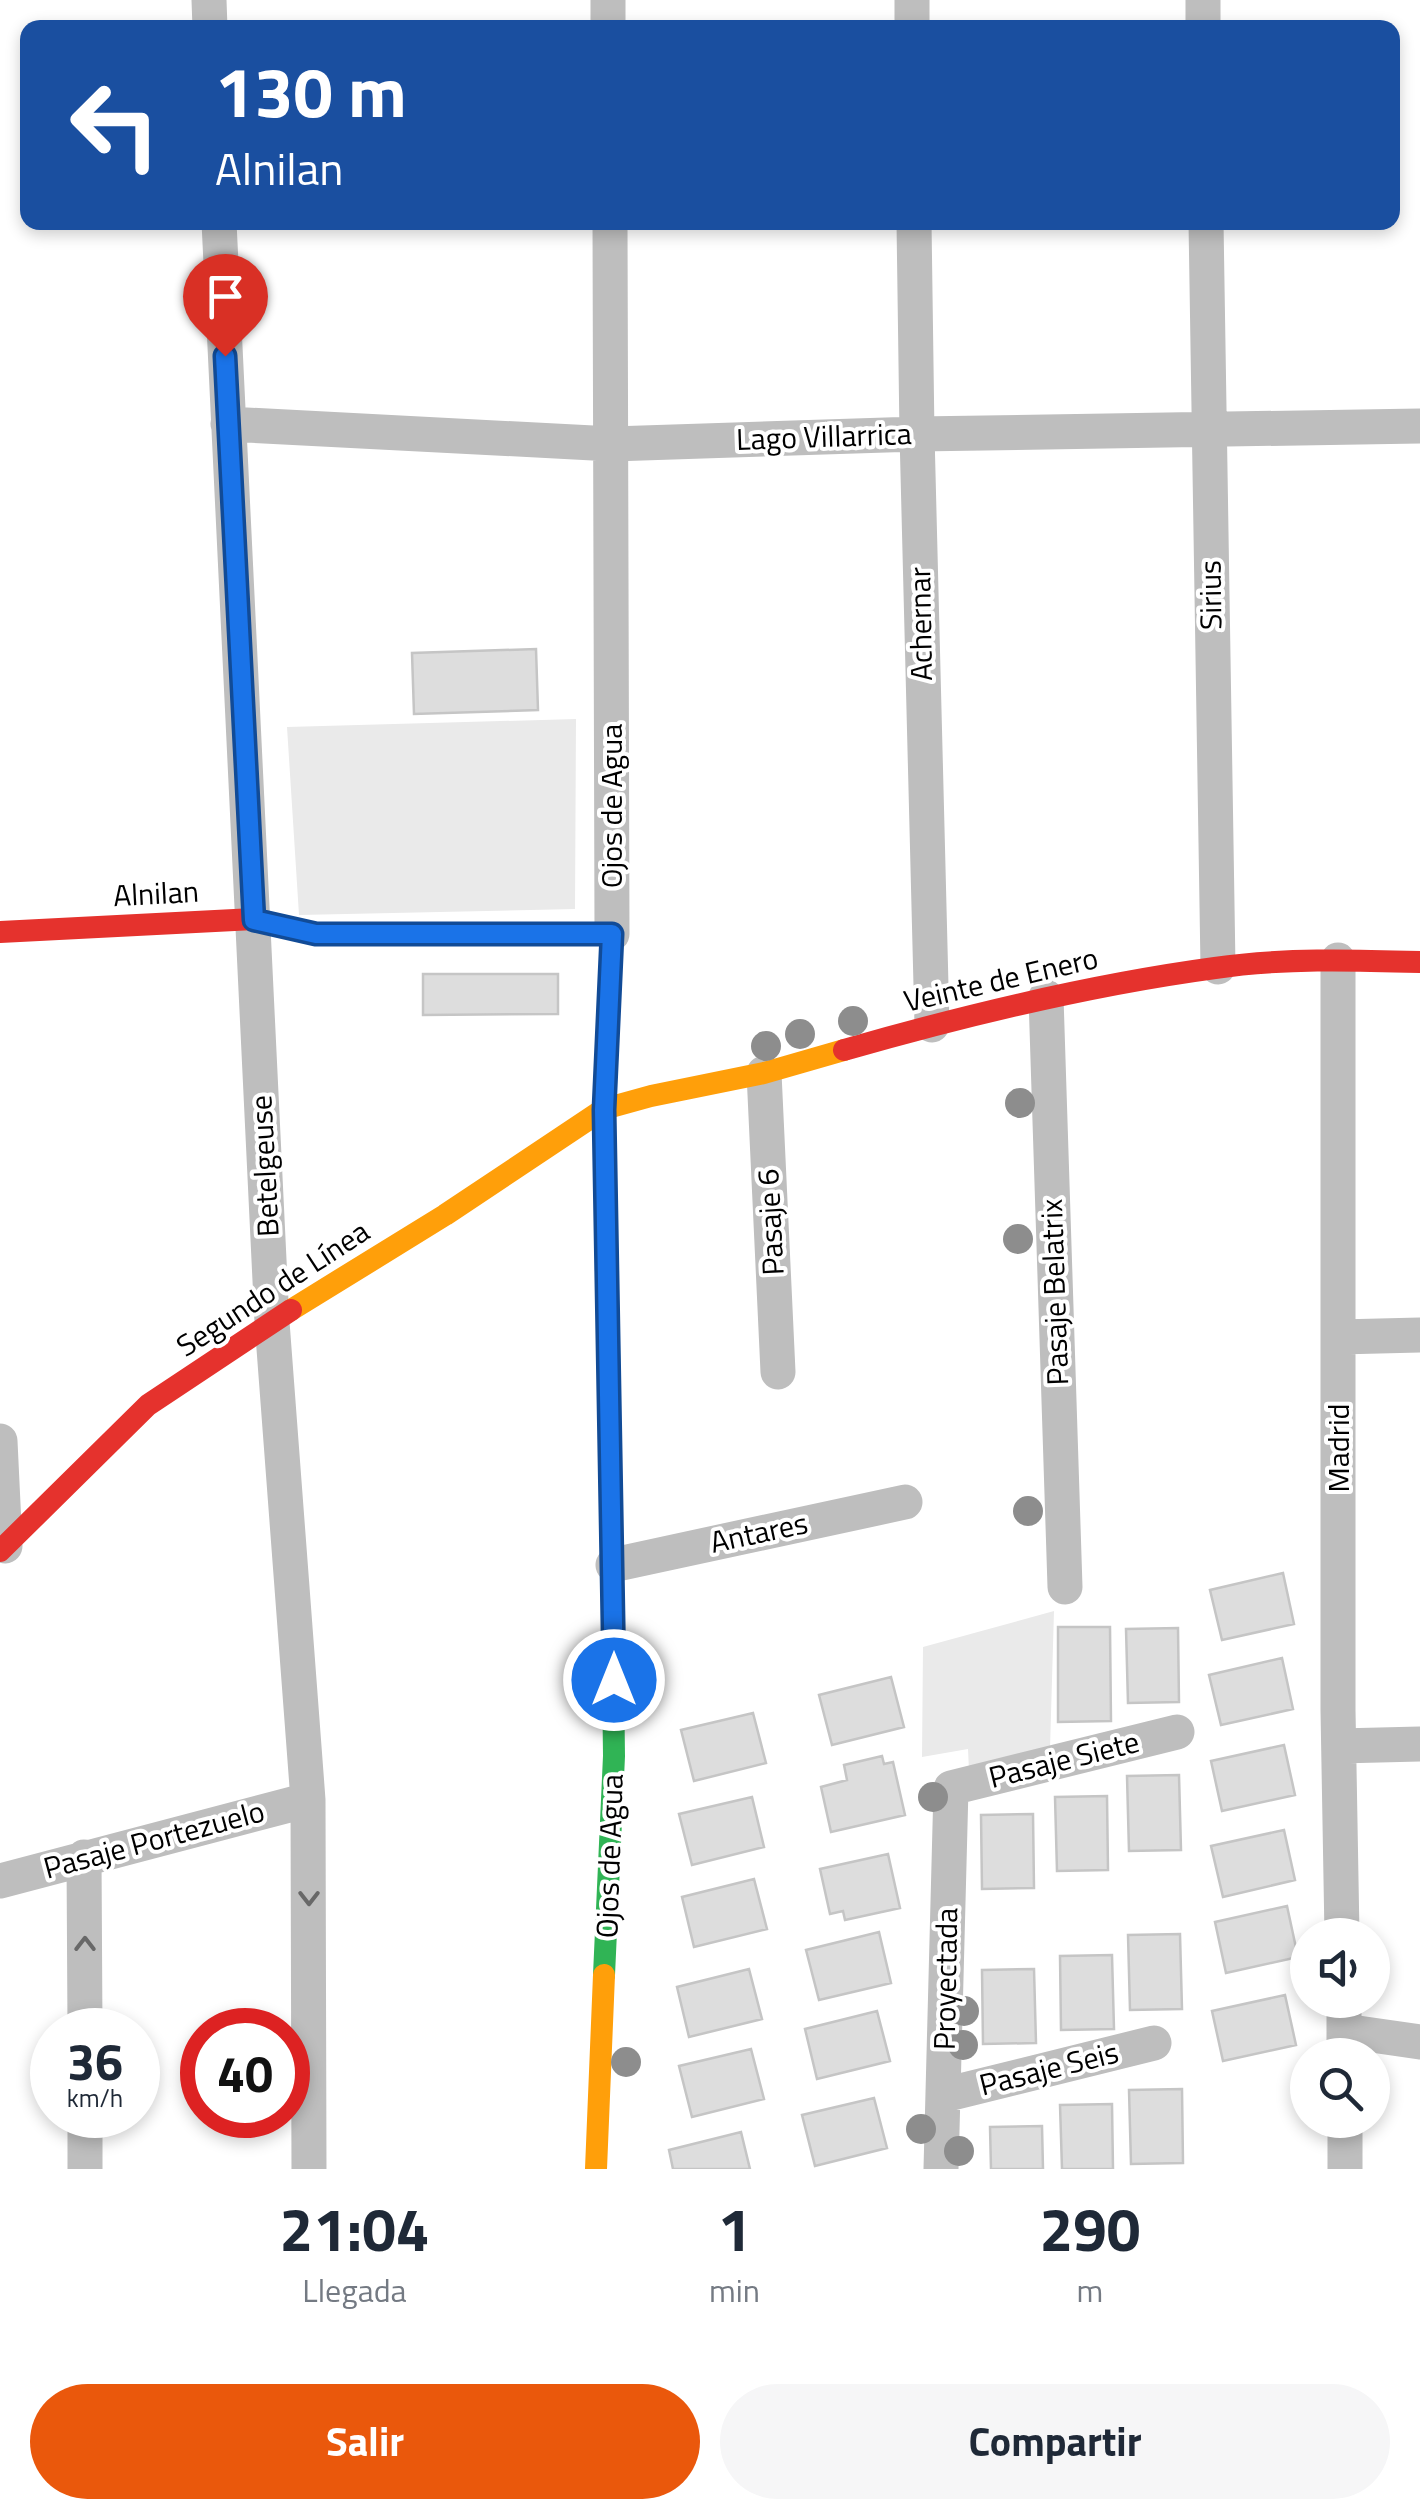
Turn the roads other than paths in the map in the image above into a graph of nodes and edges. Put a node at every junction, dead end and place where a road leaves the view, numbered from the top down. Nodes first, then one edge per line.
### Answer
1 (219, 230) edge
2 (610, 230) edge
3 (914, 230) edge
4 (1206, 230) edge
5 (228, 424) junction
6 (1420, 426) edge
7 (1209, 431) junction
8 (916, 434) junction
9 (612, 444) junction
10 (254, 920) junction
11 (0, 932) edge
12 (612, 934) junction
13 (1338, 960) junction
14 (1420, 962) edge
15 (1218, 967) junction
16 (1046, 997) junction
17 (932, 1025) junction
18 (764, 1073) junction
19 (604, 1110) junction
20 (272, 1322) junction
21 (1420, 1336) edge
22 (1340, 1337) junction
23 (778, 1372) dead end
24 (0, 1441) edge
25 (905, 1502) dead end
26 (2, 1548) edge
27 (613, 1564) junction
28 (1065, 1586) dead end
29 (1177, 1732) dead end
30 (1420, 1744) edge
31 (1339, 1746) junction
32 (951, 1788) joint
33 (308, 1800) junction
34 (84, 1857) junction
35 (0, 1880) edge
36 (1342, 1918) edge
37 (85, 2008) edge
38 (1344, 2029) edge
39 (1420, 2042) edge
40 (1154, 2043) dead end
41 (944, 2095) junction
42 (85, 2138) edge
43 (1342, 2138) edge
44 (1338, 2167) edge
45 (85, 2169) edge
46 (309, 2169) edge
47 (596, 2169) edge
48 (941, 2169) edge

1 - 5 street, Betelgeuse
2 - 9 street, Ojos de Agua
3 - 8 street, Achernar
4 - 7 street, Sirius
5 - 9 street, Lago Villarrica
5 - 10 street, Betelgeuse
6 - 7 street, Lago Villarrica
7 - 8 street, Lago Villarrica
7 - 15 street, Sirius
8 - 9 street, Lago Villarrica
8 - 17 street, Achernar
9 - 12 street, Ojos de Agua
10 - 11 street, Alnilan
10 - 12 street, Alnilan
10 - 20 street, Betelgeuse
12 - 19 street, Ojos de Agua
13 - 14 street, Veinte de Enero
13 - 15 street, Veinte de Enero
13 - 22 street, Madrid
15 - 16 street, Veinte de Enero
16 - 17 street, Veinte de Enero
16 - 28 street, Pasaje Belatrix
17 - 18 street, Veinte de Enero
18 - 19 street, Veinte de Enero
18 - 23 street, Pasaje 6
19 - 20 street, Segundo de Línea
19 - 27 street, Ojos de Agua
20 - 26 street, Segundo de Línea
20 - 33 street, Betelgeuse
21 - 22 street
22 - 31 street, Madrid
24 - 26 street
25 - 27 street, Antares
27 - 47 street, Ojos de Agua
29 - 32 street, Pasaje Siete
30 - 31 street
31 - 36 street, Madrid
32 - 41 street, Proyectada
33 - 34 street, Pasaje Portezuelo
33 -> 46 street, Betelgeuse
34 - 35 street, Pasaje Portezuelo
37 -> 34 street
38 - 39 street
40 - 41 street, Pasaje Seis
41 - 48 street, Proyectada
42 - 45 street
43 - 44 street

